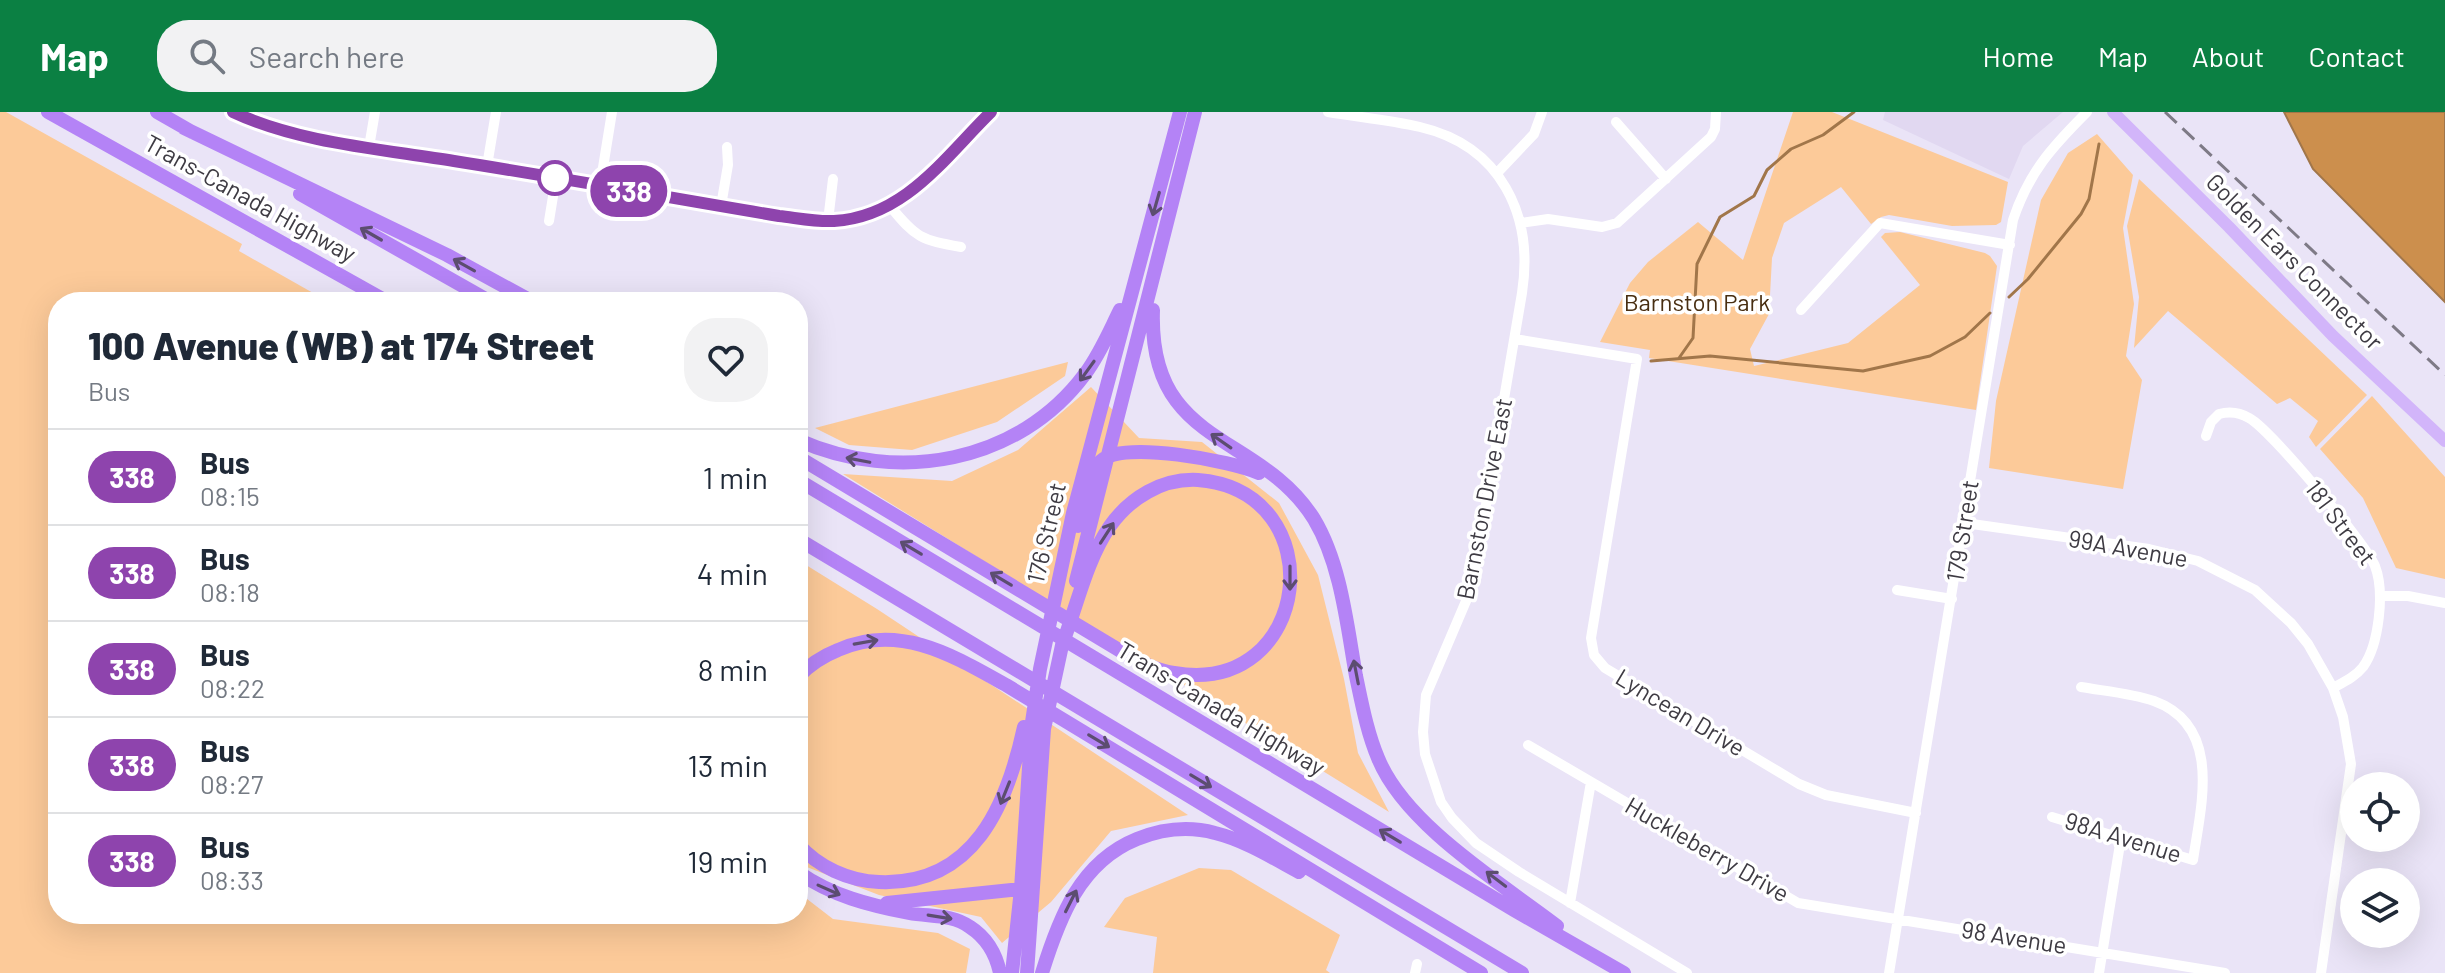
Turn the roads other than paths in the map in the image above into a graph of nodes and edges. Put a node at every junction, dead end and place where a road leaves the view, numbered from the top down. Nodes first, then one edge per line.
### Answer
1 (48, 112) edge
2 (157, 112) edge
3 (233, 112) edge
4 (375, 112) edge
5 (496, 112) edge
6 (612, 112) edge
7 (992, 112) edge
8 (1180, 112) edge
9 (1195, 112) edge
10 (1328, 112) edge
11 (1542, 112) edge
12 (1716, 112) edge
13 (2087, 112) edge
14 (2113, 112) edge
15 (1616, 122) dead end
16 (184, 128) junction
17 (369, 147) junction
18 (727, 147) dead end
19 (487, 166) junction
20 (1498, 172) junction
21 (556, 178) junction
22 (833, 179) dead end
23 (1666, 179) junction
24 (600, 186) junction
25 (721, 206) junction
26 (890, 206) junction
27 (549, 221) dead end
28 (828, 221) junction
29 (1521, 223) junction
30 (2010, 245) junction
31 (961, 247) dead end
32 (296, 249) junction
33 (1136, 277) junction
34 (1154, 281) junction
35 (358, 292) edge
36 (371, 292) edge
37 (473, 292) edge
38 (515, 292) edge
39 (1801, 310) dead end
40 (1515, 339) junction
41 (2206, 436) dead end
42 (2445, 441) edge
43 (808, 444) edge
44 (1109, 456) junction
45 (808, 463) edge
46 (1285, 485) junction
47 (808, 486) edge
48 (1965, 523) junction
49 (808, 545) edge
50 (1060, 575) junction
51 (1897, 590) dead end
52 (2381, 596) junction
53 (1952, 599) junction
54 (1074, 602) junction
55 (2445, 603) edge
56 (808, 668) edge
57 (2081, 687) dead end
58 (2333, 688) junction
59 (1034, 723) junction
60 (1528, 745) dead end
61 (1591, 782) junction
62 (1916, 813) junction
63 (2052, 817) dead end
64 (2121, 838) junction
65 (808, 853) edge
66 (808, 878) edge
67 (1027, 889) junction
68 (863, 902) junction
69 (1570, 903) junction
70 (1898, 919) junction
71 (2103, 953) junction
72 (1602, 960) junction
73 (1000, 973) edge
74 (1012, 973) edge
75 (1027, 973) edge
76 (1042, 973) edge
77 (1481, 973) edge
78 (1522, 973) edge
79 (1624, 973) edge
80 (1687, 973) edge
81 (1889, 973) edge
82 (2099, 973) edge
83 (2225, 973) edge
84 (2321, 973) edge

1 - 32 highway, Trans-Canada Highway
2 - 16 highway, Trans-Canada Highway
3 - 17 street
4 - 17 street
5 - 19 street
6 - 24 street
7 - 26 street
8 -> 33 highway, 176 Street
9 - 34 highway, 176 Street
10 - 20 street, Barnston Drive East
11 - 20 street
12 - 23 street
13 - 30 street, 179 Street
14 - 42 main road, Golden Ears Connector
15 - 23 street
37 -> 16 highway, Trans-Canada Highway
38 -> 16 highway
17 - 19 street
18 - 25 street
19 - 21 street
20 - 29 street, Barnston Drive East
21 - 24 street
21 - 27 street
22 - 28 street
23 - 29 street
24 - 25 street
25 - 28 street
26 - 28 street
26 - 31 street
29 - 40 street, Barnston Drive East
30 - 39 street
30 - 48 street, 179 Street
32 - 35 highway
32 - 36 highway, Trans-Canada Highway
33 -> 43 highway
33 - 50 highway, 176 Street
34 - 44 highway, 176 Street
46 -> 34 highway
40 - 62 street, Lyncean Drive
40 - 69 street, Barnston Drive East
41 - 52 street, 181 Street
44 - 46 highway
44 - 50 highway
44 - 54 highway, 176 Street
54 -> 45 highway
72 -> 46 highway
72 -> 47 highway, Trans-Canada Highway
48 - 53 street, 179 Street
48 - 58 street, 99A Avenue
49 -> 78 highway
50 - 59 highway, 176 Street
51 - 53 street
52 - 55 street
52 - 58 street, 181 Street
53 - 62 street, 179 Street
54 - 59 highway
56 -> 77 highway
57 - 64 street, 98A Avenue
58 - 84 street
59 -> 65 highway
59 - 67 highway
60 - 61 street, Huckleberry Drive
61 - 69 street
61 - 70 street, Huckleberry Drive
62 - 70 street, 179 Street
63 - 64 street, 98A Avenue
64 - 71 street
66 -> 68 highway
67 - 68 highway
67 - 74 highway
67 - 75 highway
68 -> 73 highway
69 - 80 street, Barnston Drive East
70 - 71 street, 98 Avenue
70 - 81 street, 179 Street
71 - 82 street
71 - 83 street, 98 Avenue
72 - 79 highway, Trans-Canada Highway
76 -> 77 highway

